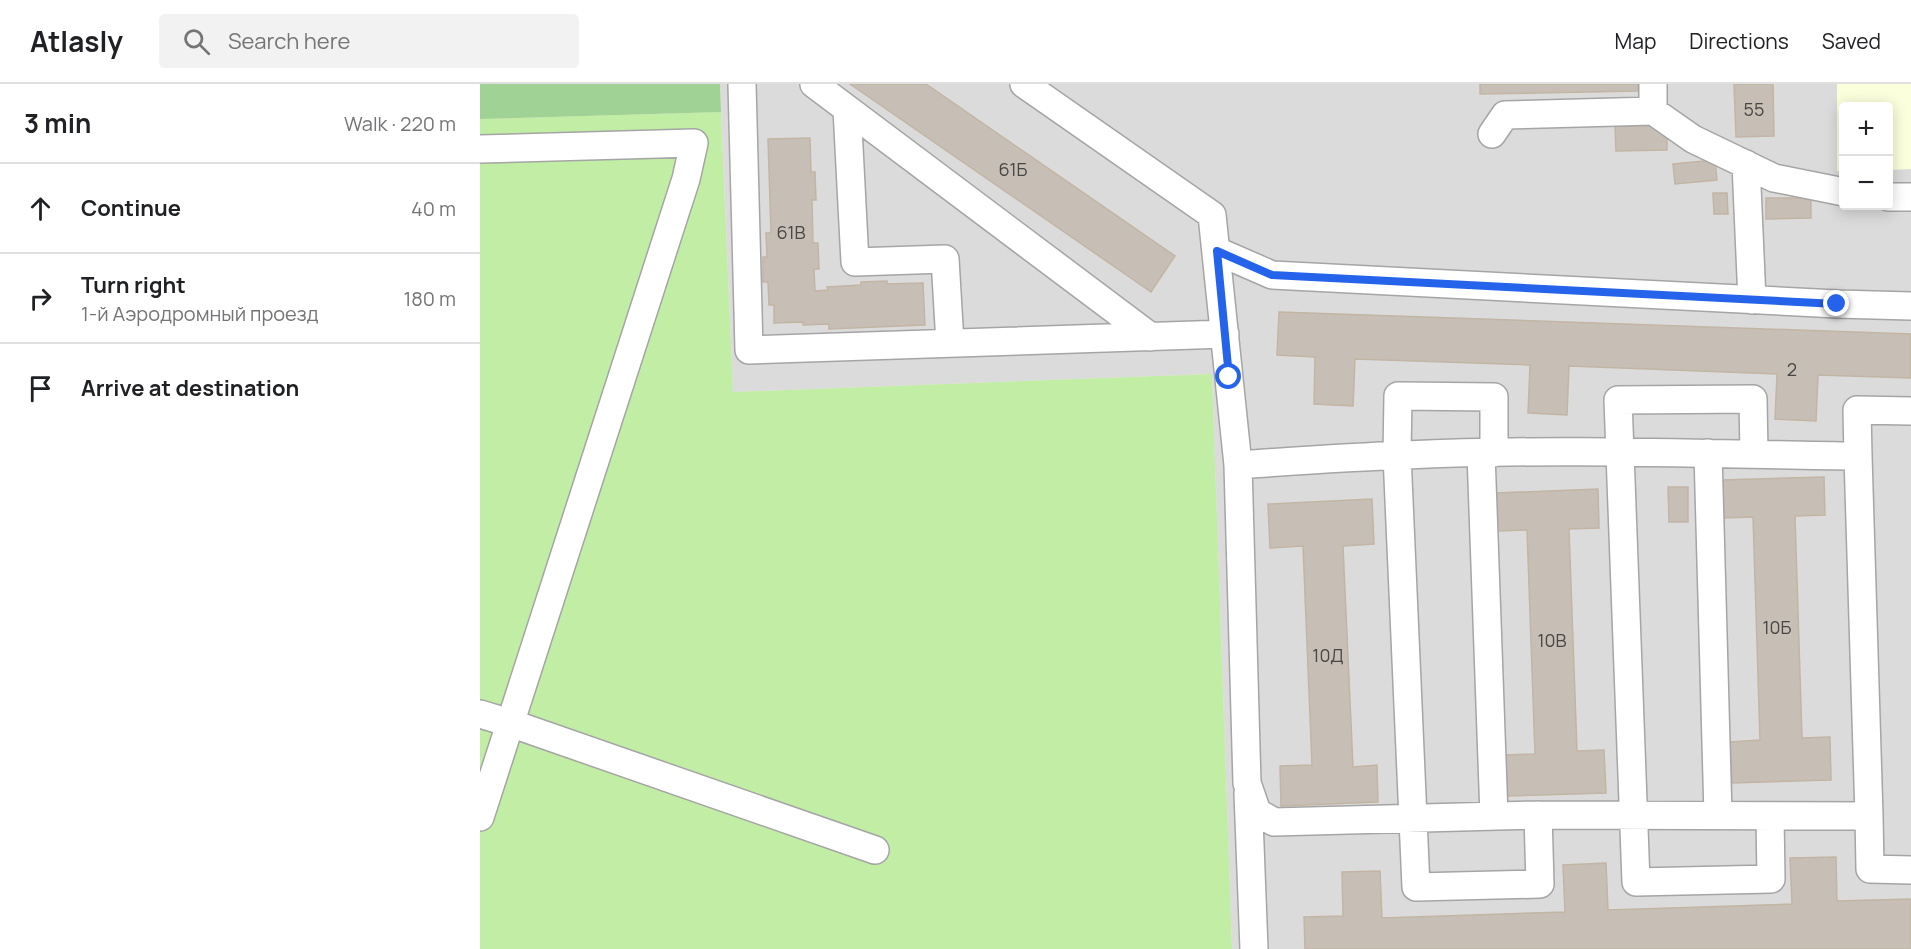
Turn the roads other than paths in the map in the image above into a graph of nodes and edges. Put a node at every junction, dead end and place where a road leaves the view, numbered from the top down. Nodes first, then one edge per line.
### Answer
1 (742, 84) edge
2 (814, 84) edge
3 (1024, 84) edge
4 (1653, 84) edge
5 (848, 109) junction
6 (1653, 111) junction
7 (1492, 134) dead end
8 (480, 149) edge
9 (1746, 164) junction
10 (1839, 191) edge
11 (1893, 197) edge
12 (1911, 197) edge
13 (1217, 251) junction
14 (1752, 300) junction
15 (1911, 306) edge
16 (1225, 334) junction
17 (1152, 336) junction
18 (950, 343) junction
19 (1911, 411) edge
20 (1619, 452) junction
21 (1487, 453) junction
22 (1708, 453) junction
23 (1754, 454) junction
24 (1397, 455) junction
25 (1858, 456) junction
26 (1238, 465) junction
27 (480, 714) edge
28 (510, 723) junction
29 (1247, 783) junction
30 (1538, 815) junction
31 (1634, 815) junction
32 (1718, 815) junction
33 (1494, 816) junction
34 (1770, 816) junction
35 (1869, 816) junction
36 (480, 817) edge
37 (1414, 818) junction
38 (875, 850) dead end
39 (1911, 870) edge
40 (1254, 949) edge

1 - 18 lane
2 - 5 lane
3 - 13 lane
4 - 6 lane
5 - 17 lane
5 - 18 lane
6 - 7 lane
6 - 9 lane
8 - 28 lane
9 - 10 lane
9 - 14 lane
11 - 12 lane
13 - 14 lane
13 - 16 lane
14 - 15 lane
16 - 17 lane
16 - 26 lane
17 - 18 lane
19 - 25 lane
20 - 21 lane
20 - 22 lane
20 - 23 lane
20 - 31 lane
21 - 24 lane
21 - 24 lane
21 - 33 lane
22 - 23 lane
22 - 32 lane
23 - 25 lane
24 - 26 lane
24 - 37 lane
25 - 35 lane
26 - 29 lane
27 - 28 lane
28 - 36 lane
28 - 38 lane
29 - 37 lane
29 - 40 lane
30 - 31 lane
30 - 33 lane
30 - 37 lane
31 - 32 lane
31 - 34 lane
32 - 34 lane
33 - 37 lane
34 - 35 lane
35 - 39 lane

